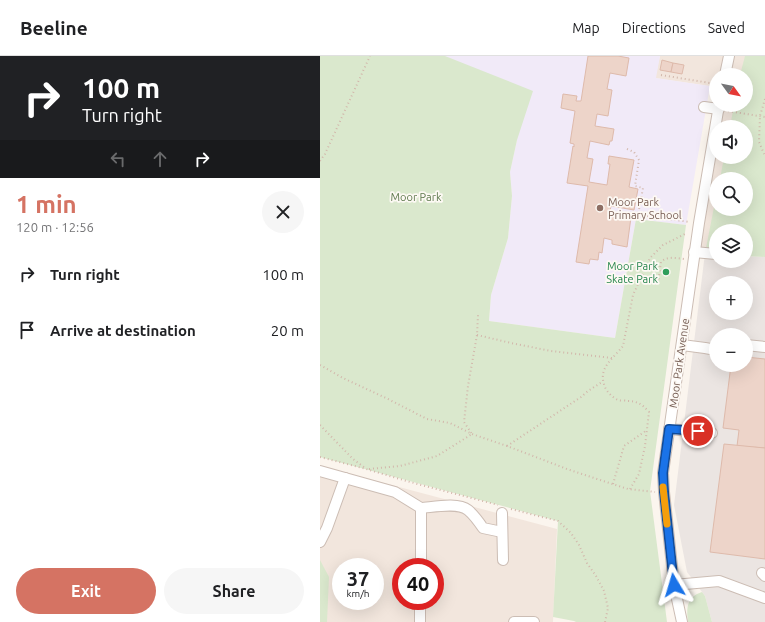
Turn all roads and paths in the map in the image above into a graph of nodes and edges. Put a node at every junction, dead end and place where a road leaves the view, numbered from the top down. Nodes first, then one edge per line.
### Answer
1 (370, 56) edge
2 (729, 56) edge
3 (726, 68) edge
4 (661, 74) dead end
5 (709, 83) edge
6 (765, 99) edge
7 (704, 107) dead end
8 (709, 107) edge
9 (718, 112) edge
10 (742, 112) edge
11 (760, 116) junction
12 (765, 117) edge
13 (627, 149) dead end
14 (765, 156) edge
15 (320, 161) edge
16 (698, 226) junction
17 (709, 255) edge
18 (694, 256) junction
19 (658, 283) dead end
20 (478, 315) dead end
21 (477, 335) junction
22 (682, 345) junction
23 (753, 346) edge
24 (765, 347) edge
25 (709, 349) edge
26 (612, 358) junction
27 (320, 365) edge
28 (602, 382) junction
29 (320, 425) edge
30 (669, 429) junction
31 (647, 430) junction
32 (712, 433) dead end
33 (472, 434) junction
34 (507, 446) junction
35 (320, 471) edge
36 (345, 478) junction
37 (613, 484) junction
38 (630, 489) junction
39 (664, 492) junction
40 (421, 508) junction
41 (502, 513) dead end
42 (502, 532) junction
43 (320, 542) edge
44 (420, 558) edge
45 (503, 560) dead end
46 (674, 585) junction
47 (765, 598) edge
48 (420, 610) edge
49 (420, 622) edge
50 (514, 622) edge
51 (534, 622) edge
52 (682, 622) edge

1 - 15 path
2 - 3 street
4 - 5 path
6 - 11 path
7 - 8 street
9 - 16 street, Moor Park Avenue
10 - 11 path
11 - 12 path
11 - 14 path
13 - 16 path
16 - 18 street, Moor Park Avenue
16 - 26 path
17 - 18 street
18 - 19 path
18 - 22 street, Moor Park Avenue
20 - 21 path
21 - 26 path
21 - 33 path
22 - 25 street
22 - 30 street, Moor Park Avenue
23 - 24 street
26 - 28 path
27 - 33 path
28 - 31 path
28 - 34 path
29 - 33 path
30 - 32 street
30 - 39 street, Moor Park Avenue
31 - 37 path
31 - 38 path
33 - 34 path
34 - 37 path
35 - 36 street
36 - 40 street
36 - 43 street
37 - 38 path
38 - 39 path
39 - 46 street, Moor Park Avenue
40 - 42 street
40 - 44 street
41 - 42 street
42 - 45 street
46 - 47 street
46 - 52 street, Moor Park Avenue
48 - 49 street
50 - 51 street

